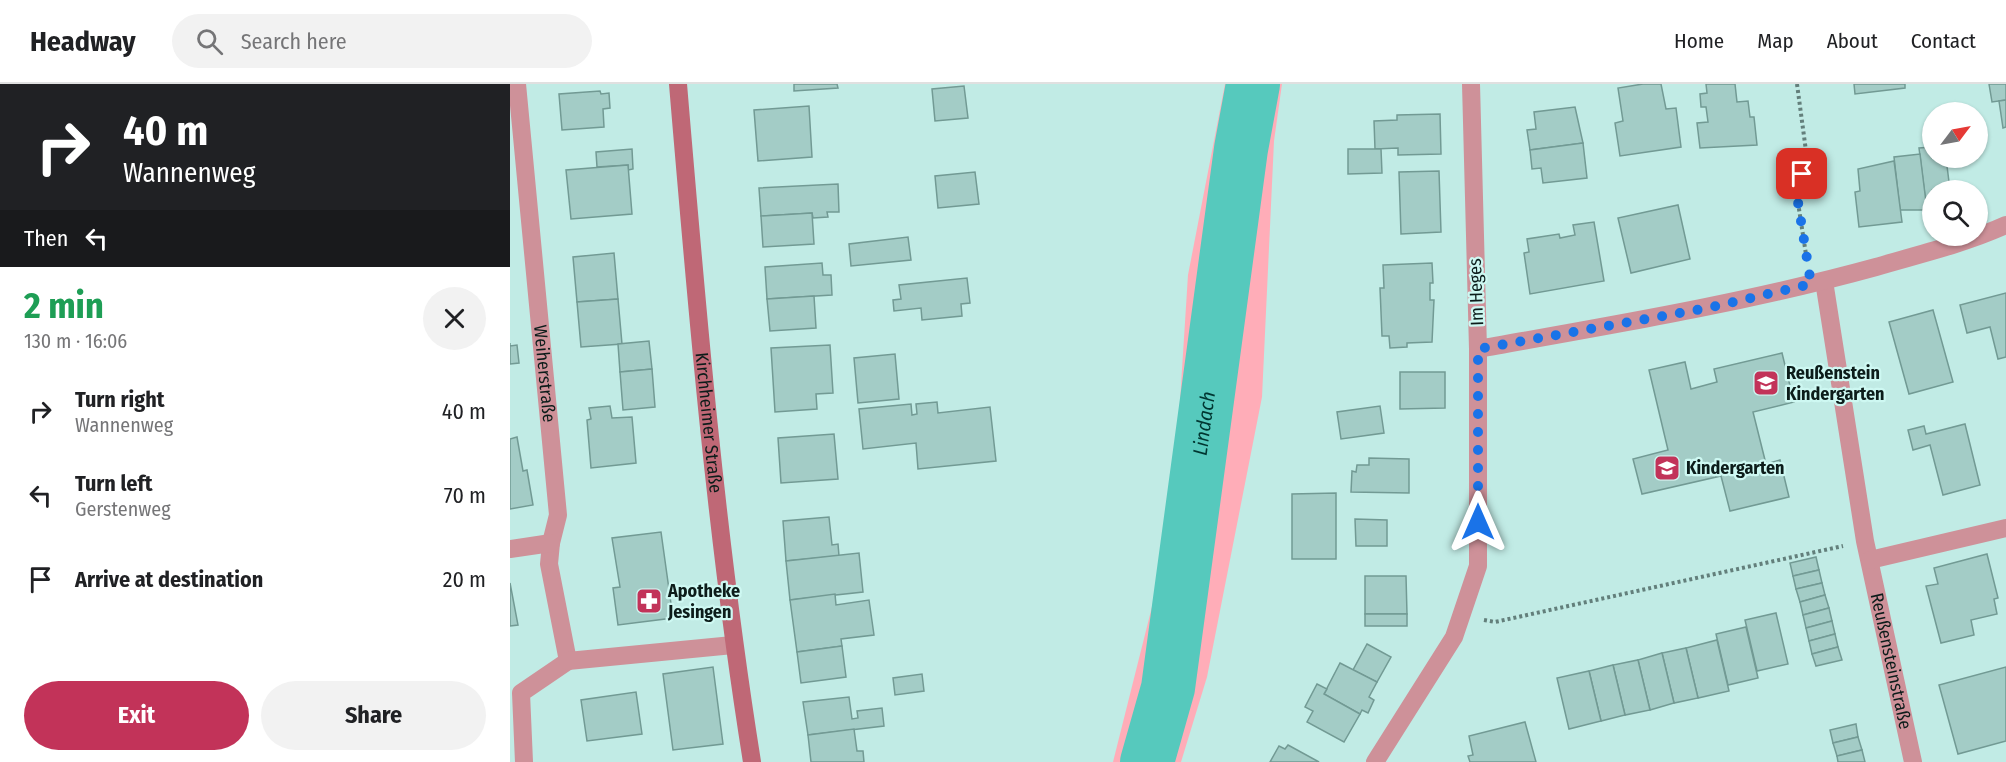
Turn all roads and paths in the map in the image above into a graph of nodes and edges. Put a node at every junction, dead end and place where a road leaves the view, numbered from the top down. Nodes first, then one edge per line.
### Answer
1 (517, 84) edge
2 (678, 84) edge
3 (1471, 84) edge
4 (1797, 84) edge
5 (2006, 225) edge
6 (1817, 283) junction
7 (1478, 349) junction
8 (2006, 528) edge
9 (1865, 541) junction
10 (551, 543) junction
11 (510, 549) edge
12 (1870, 560) junction
13 (1462, 617) junction
14 (733, 645) junction
15 (568, 661) junction
16 (524, 762) edge
17 (752, 762) edge
18 (1375, 762) edge
19 (1913, 762) edge

1 - 10 street, Weiherstraße
2 - 14 main road, Kirchheimer Straße
3 - 7 street, Im Heges
4 - 6 path
5 - 6 street
6 - 7 street
6 - 9 street, Reußensteinstraße
7 - 13 street, Im Heges
8 - 12 street
9 - 12 street, Reußensteinstraße
9 - 13 path
10 - 11 street
10 - 15 street, Weiherstraße
12 - 19 street, Reußensteinstraße
13 - 18 street, Im Heges
14 - 15 street
14 - 17 main road, Kirchheimer Straße
15 - 16 street

